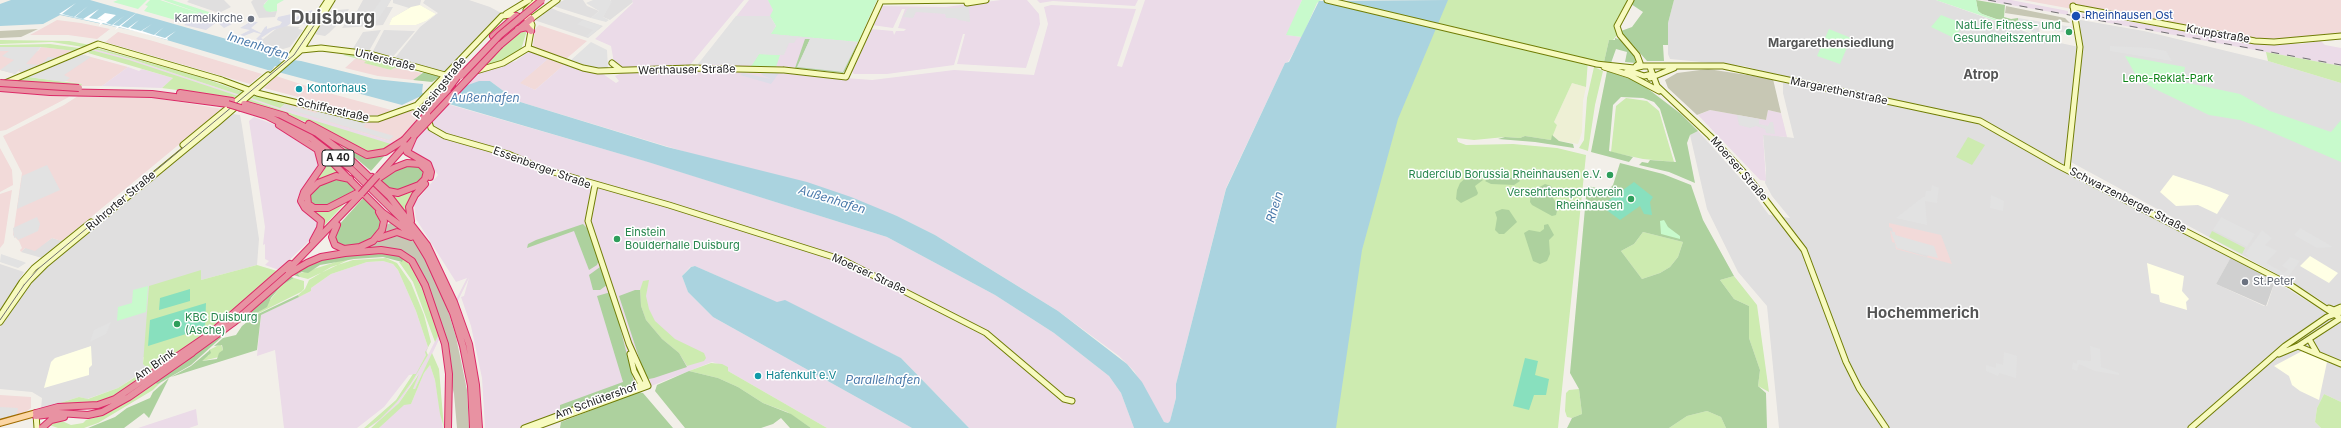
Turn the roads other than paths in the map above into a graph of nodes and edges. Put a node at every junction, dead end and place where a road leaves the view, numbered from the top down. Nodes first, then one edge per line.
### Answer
1 (328, 0) edge
2 (332, 0) edge
3 (529, 0) edge
4 (537, 0) edge
5 (542, 0) edge
6 (557, 0) edge
7 (971, 0) edge
8 (986, 0) edge
9 (1327, 0) edge
10 (1631, 0) edge
11 (881, 1) edge
12 (523, 4) junction
13 (2072, 4) edge
14 (877, 6) junction
15 (323, 7) junction
16 (325, 12) junction
17 (527, 12) junction
18 (1621, 15) junction
19 (502, 16) junction
20 (519, 17) junction
21 (529, 19) junction
22 (531, 31) junction
23 (2341, 36) edge
24 (507, 38) junction
25 (528, 48) junction
26 (301, 50) junction
27 (291, 57) junction
28 (612, 63) dead end
29 (1596, 64) junction
30 (1701, 65) junction
31 (1650, 67) junction
32 (1628, 69) junction
33 (622, 71) junction
34 (445, 75) junction
35 (461, 76) junction
36 (1652, 76) junction
37 (0, 84) edge
38 (0, 88) edge
39 (448, 89) junction
40 (77, 90) junction
41 (252, 90) junction
42 (1670, 99) junction
43 (228, 104) junction
44 (241, 107) junction
45 (414, 107) junction
46 (282, 115) junction
47 (431, 117) junction
48 (1976, 120) joint
49 (414, 136) junction
50 (316, 148) junction
51 (396, 150) junction
52 (2067, 169) junction
53 (365, 172) junction
54 (377, 176) junction
55 (352, 179) junction
56 (595, 186) junction
57 (360, 193) junction
58 (375, 205) junction
59 (344, 214) junction
60 (412, 223) junction
61 (415, 236) junction
62 (313, 241) junction
63 (420, 245) junction
64 (345, 253) junction
65 (40, 263) junction
66 (46, 264) junction
67 (2281, 280) junction
68 (454, 307) junction
69 (2341, 307) edge
70 (2327, 308) junction
71 (2341, 312) edge
72 (2334, 314) junction
73 (0, 316) edge
74 (2340, 318) edge
75 (0, 322) edge
76 (2309, 339) junction
77 (2291, 343) junction
78 (2298, 346) junction
79 (190, 354) junction
80 (2278, 354) junction
81 (2318, 354) junction
82 (2341, 364) edge
83 (645, 385) junction
84 (129, 396) junction
85 (1072, 401) dead end
86 (36, 415) junction
87 (0, 425) edge
88 (37, 428) edge
89 (42, 428) edge
90 (448, 428) edge
91 (473, 428) edge
92 (479, 428) edge
93 (524, 428) edge
94 (533, 428) edge
95 (1886, 428) edge
96 (2191, 428) edge

1 - 15 main road
2 - 16 main road
3 - 12 main road
4 - 17 main road
5 - 35 highway, Plessingstraße, bridge
6 - 21 main road
7 - 11 main road
8 - 14 main road
9 - 29 main road
10 - 18 main road
11 - 14 main road
12 - 19 main road
12 - 20 main road
13 - 23 main road, Kruppstraße
13 - 52 main road
14 - 33 main road, Werthauser Straße
15 - 16 main road
15 - 27 main road
16 - 26 main road
17 - 20 main road
17 - 21 main road
18 - 31 main road
18 - 32 main road
19 - 20 main road
19 - 34 main road, Schifferstraße
20 - 21 main road
20 - 39 highway, bridge
21 - 22 main road
21 - 24 highway
22 - 24 highway
22 - 25 main road
24 - 47 highway, bridge
25 - 33 main road, Werthauser Straße
25 - 34 main road, Unterstraße
26 - 27 main road
26 - 34 main road, Unterstraße
27 - 41 main road
28 - 33 main road
29 - 32 main road
29 - 42 main road, Moerser Straße
30 - 31 main road, Margarethenstraße
30 - 36 main road, Margarethenstraße
30 - 48 main road, Margarethenstraße
31 - 32 main road, Margarethenstraße
31 - 36 main road
32 - 36 main road
34 - 45 main road, Schifferstraße
35 - 39 highway, bridge
35 - 47 highway, Plessingstraße, bridge
36 - 42 main road, Moerser Straße
37 - 40 highway, bridge
37 - 41 main road, Schifferstraße
38 - 40 highway
39 - 51 highway, Plessingstraße, bridge
40 - 43 highway
40 - 43 highway
41 - 45 main road, Schifferstraße
41 - 65 main road, Ruhrorter Straße
41 - 66 main road, Ruhrorter Straße
42 - 95 main road, Moerser Straße
43 - 44 highway, bridge
44 - 46 highway, A 40
44 - 50 highway
44 - 61 highway, A 40
45 - 56 main road, Essenberger Straße
46 - 51 highway
46 - 53 highway, A 40
47 - 49 highway, Plessingstraße, bridge
48 - 52 main road, Schwarzenberger Straße
49 - 51 highway, Plessingstraße
49 - 60 highway
50 - 55 highway
50 - 62 highway
51 - 54 highway, Plessingstraße
52 - 67 main road, Schwarzenberger Straße
53 - 54 highway
53 - 60 highway, A 40
54 - 57 highway, Plessingstraße, bridge
54 - 57 highway, bridge
55 - 57 highway
55 - 58 highway
56 - 83 main road, Essenberger Straße
56 - 85 main road, Moerser Straße
57 - 59 highway, Am Brink
57 - 62 highway, Am Brink
58 - 59 highway
58 - 61 highway
59 - 79 highway, Am Brink
60 - 68 highway, A 40
61 - 63 highway, A 40
62 - 86 highway, Am Brink
63 - 64 highway
63 - 68 highway, A 40
64 - 79 highway
64 - 90 highway
65 - 66 main road
65 - 73 main road, Ruhrorter Straße
66 - 75 main road, Ruhrorter Straße
67 - 70 main road, Schwarzenberger Straße
67 - 72 main road, Schwarzenberger Straße
68 - 91 highway, A 40
68 - 92 highway, A 40
69 - 70 main road
70 - 72 main road, Schwarzenberger Straße
71 - 72 main road
72 - 74 main road, Schwarzenberger Straße
72 - 77 main road
74 - 76 main road
76 - 78 main road
76 - 81 main road
77 - 78 main road
77 - 80 main road
78 - 80 main road
78 - 81 main road
79 - 84 highway, Am Brink
80 - 96 main road
81 - 82 main road
83 - 93 main road, Am Schlütershof
83 - 94 main road, Am Schlütershof
84 - 86 highway, Am Brink
84 - 89 highway
86 - 87 main road, Am Brink
86 - 88 main road

